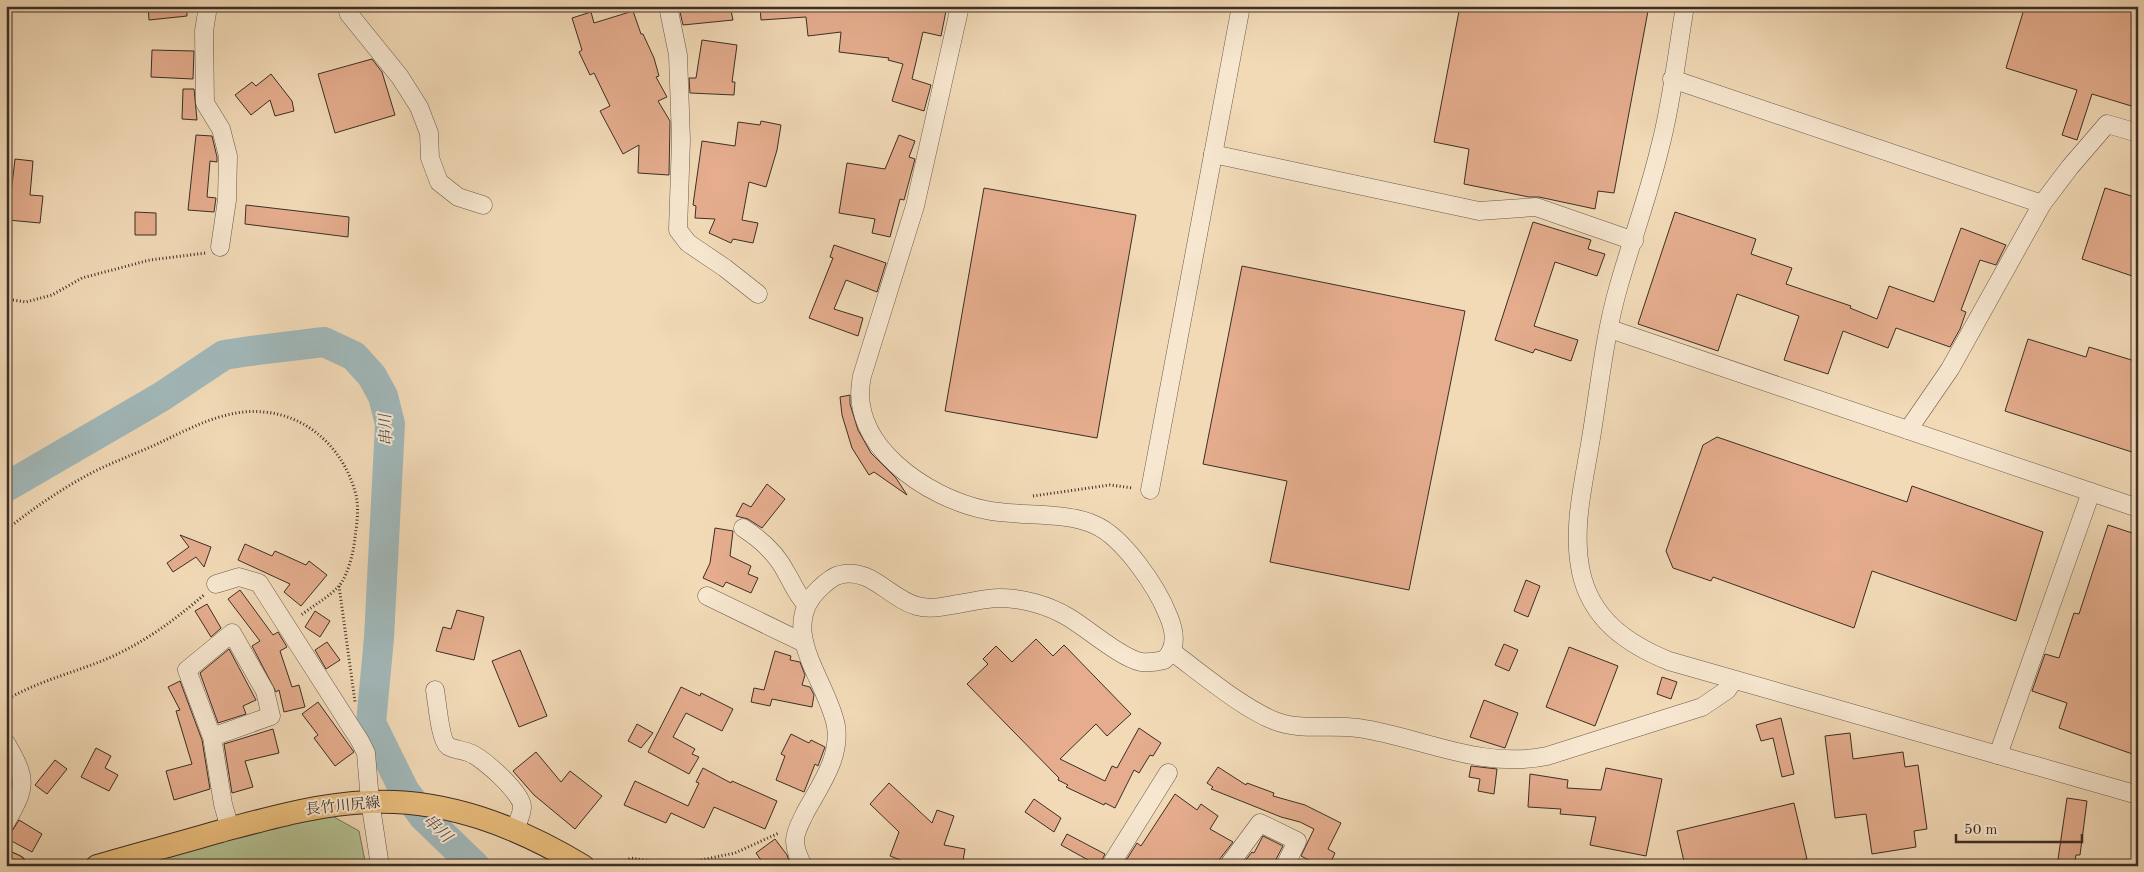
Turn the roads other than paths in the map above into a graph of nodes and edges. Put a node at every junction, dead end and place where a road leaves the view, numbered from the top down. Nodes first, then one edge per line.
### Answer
1 (208, 6) edge
2 (346, 6) edge
3 (668, 6) edge
4 (960, 6) edge
5 (1241, 6) edge
6 (1685, 6) edge
7 (1672, 79) junction
8 (2138, 133) edge
9 (1213, 154) junction
10 (2042, 204) junction
11 (483, 205) dead end
12 (1634, 240) junction
13 (220, 247) road end
14 (758, 294) dead end
15 (1610, 329) junction
16 (1908, 430) junction
17 (1150, 490) road end
18 (2091, 492) junction
19 (2138, 508) edge
20 (743, 528) dead end
21 (216, 584) road end
22 (707, 596) dead end
23 (806, 604) junction
24 (804, 643) junction
25 (1171, 651) junction
26 (1734, 680) junction
27 (435, 690) dead end
28 (212, 737) junction
29 (6, 744) edge
30 (1998, 755) junction
31 (1168, 773) dead end
32 (2138, 795) edge
33 (375, 802) junction
34 (6, 822) edge
35 (506, 826) junction
36 (230, 829) junction
37 (6, 862) edge
38 (15, 866) edge
39 (97, 866) edge
40 (380, 866) edge
41 (583, 866) edge
42 (803, 866) edge
43 (1110, 866) edge
44 (1228, 866) edge
45 (1285, 866) edge

1 - 13 street
2 - 11 street
3 - 14 street
4 - 25 street
5 - 9 street
6 - 7 street
7 - 10 street
7 - 12 street
8 - 10 street
9 - 12 street
9 - 17 street
10 - 16 street
12 - 15 street
15 - 16 street
15 - 26 street
16 - 18 street
18 - 19 street
18 - 30 street
20 - 23 street
21 - 33 street
22 - 24 street
23 - 24 street
23 - 25 street
24 - 42 street
25 - 26 street
26 - 30 street
27 - 35 street
28 - 28 street
28 - 36 street
29 - 34 street
30 - 32 street
31 - 43 street
33 - 35 main road, 長竹川尻線
33 - 36 main road, 長竹川尻線
33 - 40 street
35 - 41 main road, 長竹川尻線
36 - 39 main road, 長竹川尻線
37 - 38 main road
44 - 45 street

